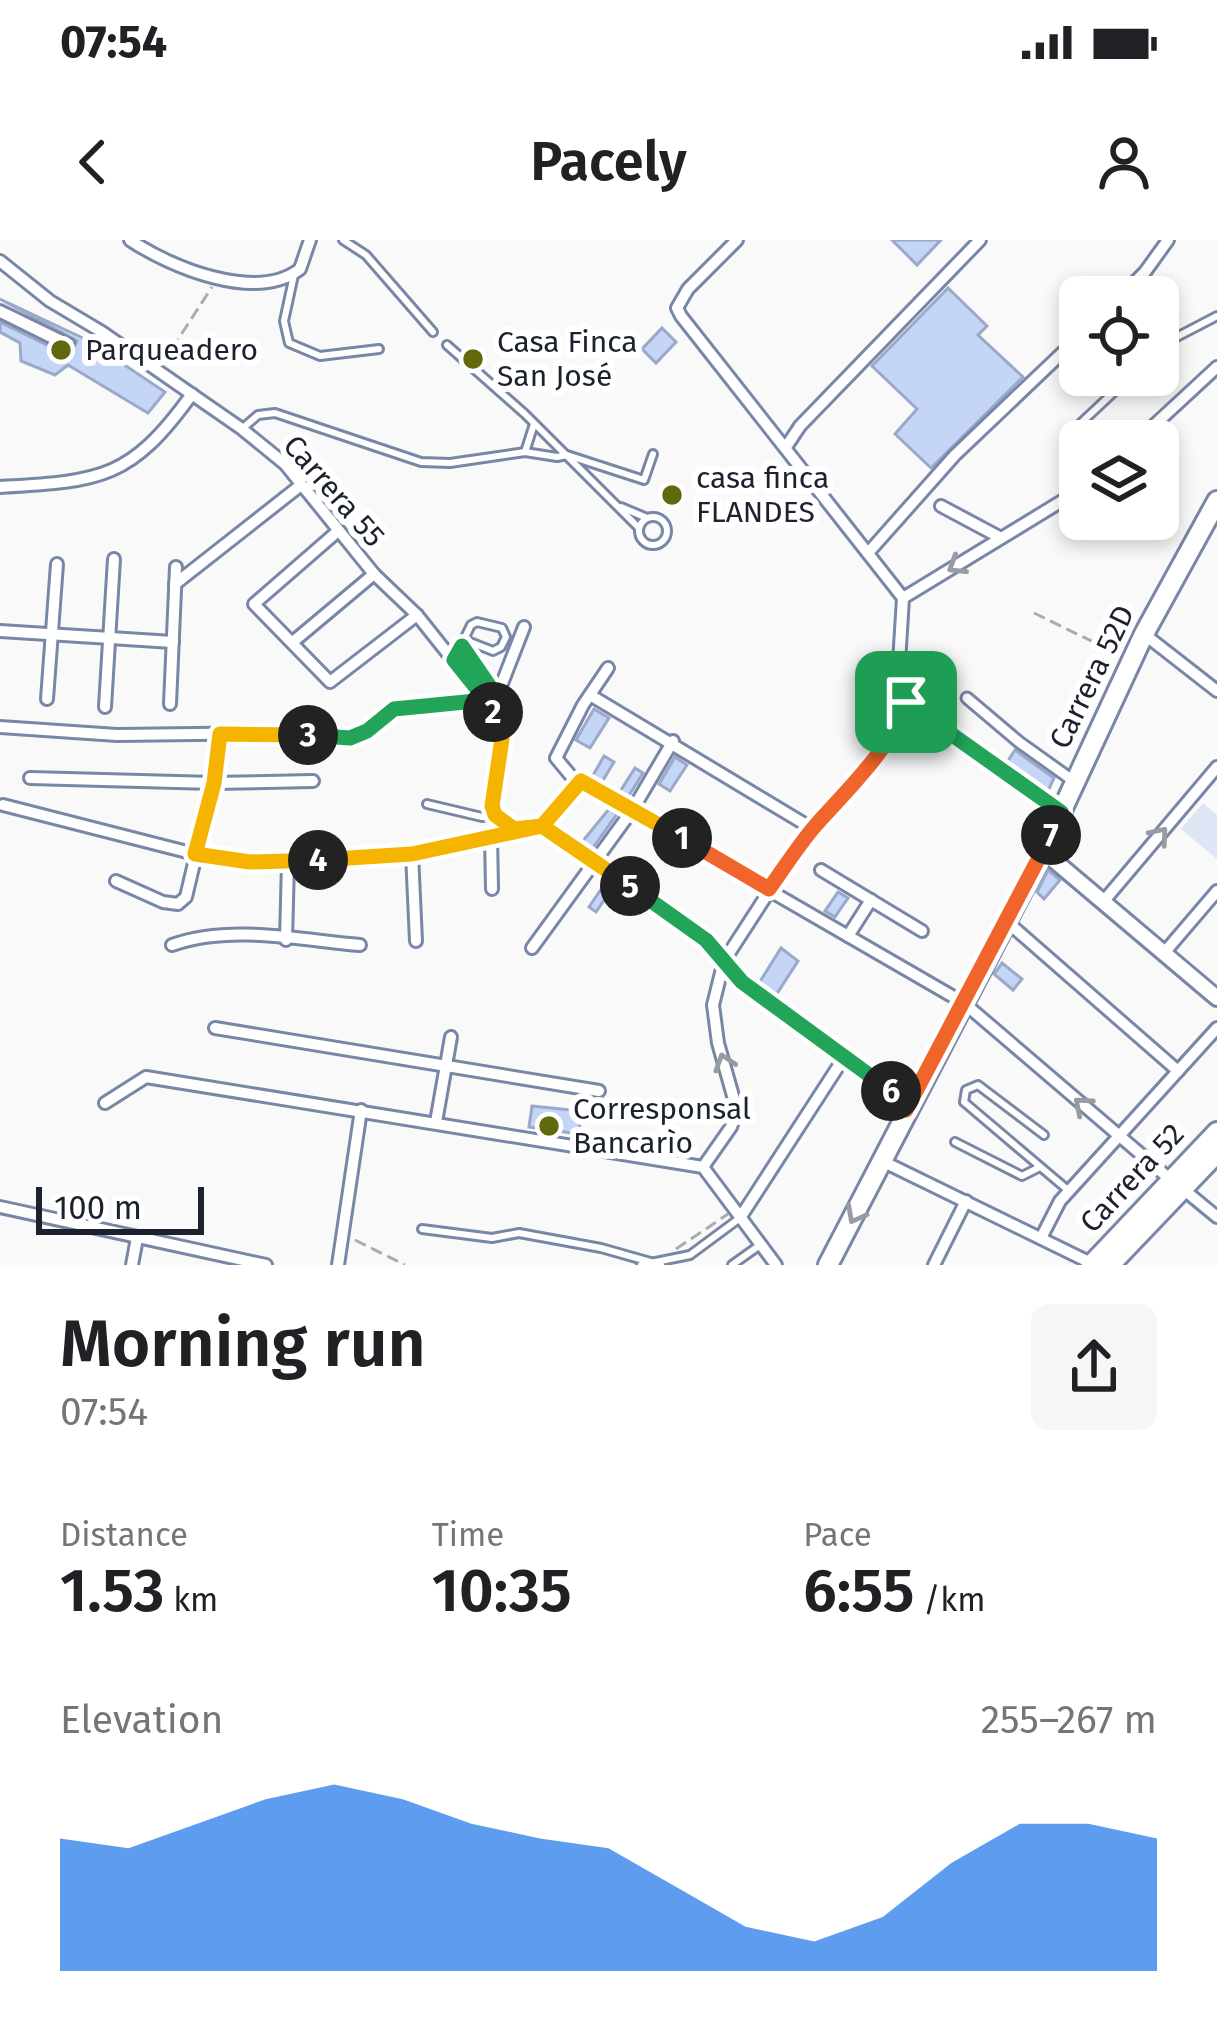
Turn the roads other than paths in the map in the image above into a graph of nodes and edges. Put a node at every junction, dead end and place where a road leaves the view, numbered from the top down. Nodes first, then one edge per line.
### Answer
1 (130, 240) edge
2 (310, 240) edge
3 (343, 240) edge
4 (737, 240) edge
5 (980, 240) edge
6 (1168, 240) edge
7 (4, 268) edge
8 (295, 274) junction
9 (1141, 276) edge
10 (0, 311) edge
11 (1217, 316) edge
12 (433, 332) dead end
13 (1179, 336) edge
14 (70, 343) dead end
15 (447, 345) dead end
16 (379, 349) dead end
17 (1059, 356) edge
18 (1217, 367) edge
19 (192, 394) junction
20 (1110, 396) edge
21 (1084, 420) edge
22 (1160, 420) edge
23 (534, 424) junction
24 (242, 429) junction
25 (786, 447) junction
26 (525, 452) junction
27 (652, 454) dead end
28 (565, 455) junction
29 (644, 480) junction
30 (301, 484) junction
31 (0, 487) edge
32 (640, 490) dead end
33 (1217, 501) edge
34 (1059, 503) edge
35 (617, 506) junction
36 (941, 506) dead end
37 (648, 518) junction
38 (639, 528) junction
39 (338, 531) junction
40 (1000, 538) junction
41 (868, 553) junction
42 (114, 559) dead end
43 (57, 564) dead end
44 (176, 567) dead end
45 (374, 574) junction
46 (175, 584) junction
47 (904, 598) junction
48 (417, 615) junction
49 (524, 628) dead end
50 (0, 631) edge
51 (52, 634) junction
52 (1144, 634) junction
53 (109, 638) junction
54 (293, 641) junction
55 (173, 642) junction
56 (464, 643) junction
57 (454, 660) junction
58 (608, 668) dead end
59 (1217, 670) edge
60 (1213, 688) edge
61 (590, 694) junction
62 (967, 698) dead end
63 (47, 699) dead end
64 (491, 702) junction
65 (906, 702) junction
66 (170, 704) dead end
67 (105, 707) dead end
68 (0, 727) edge
69 (220, 734) junction
70 (673, 742) junction
71 (1217, 767) edge
72 (30, 778) dead end
73 (313, 781) dead end
74 (581, 781) junction
75 (1075, 782) junction
76 (214, 783) junction
77 (427, 804) dead end
78 (2, 805) edge
79 (633, 809) junction
80 (1061, 812) junction
81 (495, 815) junction
82 (542, 826) junction
83 (514, 829) junction
84 (813, 829) junction
85 (491, 835) junction
86 (1043, 851) junction
87 (195, 854) junction
88 (412, 854) junction
89 (595, 861) junction
90 (288, 862) junction
91 (821, 870) dead end
92 (116, 880) dead end
93 (492, 889) dead end
94 (769, 889) junction
95 (1217, 891) edge
96 (871, 900) junction
97 (1103, 902) junction
98 (1005, 920) junction
99 (922, 931) dead end
100 (848, 936) junction
101 (286, 940) junction
102 (416, 941) dead end
103 (172, 945) dead end
104 (360, 945) dead end
105 (532, 948) dead end
106 (1163, 953) junction
107 (724, 962) junction
108 (1217, 998) edge
109 (964, 1003) junction
110 (215, 1028) dead end
111 (1217, 1028) edge
112 (451, 1037) dead end
113 (845, 1056) junction
114 (446, 1066) junction
115 (1178, 1071) junction
116 (599, 1091) dead end
117 (105, 1103) dead end
118 (361, 1110) junction
119 (906, 1110) junction
120 (436, 1122) junction
121 (1217, 1132) edge
122 (1044, 1135) dead end
123 (1120, 1138) junction
124 (955, 1142) dead end
125 (1217, 1153) edge
126 (882, 1161) junction
127 (703, 1167) junction
128 (1040, 1167) junction
129 (1177, 1185) junction
130 (1070, 1191) junction
131 (966, 1201) junction
132 (0, 1207) edge
133 (737, 1214) junction
134 (1217, 1217) edge
135 (422, 1228) dead end
136 (136, 1238) junction
137 (1041, 1238) junction
138 (760, 1245) junction
139 (662, 1264) edge
140 (132, 1265) edge
141 (266, 1265) edge
142 (338, 1265) edge
143 (641, 1265) edge
144 (732, 1265) edge
145 (776, 1265) edge
146 (828, 1265) edge
147 (934, 1265) edge
148 (1097, 1265) edge

1 - 8 street
2 - 8 street
3 - 12 lane
4 - 25 street
5 - 25 street
6 - 9 street
7 - 19 street, Carrera 55
8 - 16 lane
10 - 14 lane
11 - 13 lane
15 - 23 lane
17 - 41 street
18 - 22 street
19 - 24 street, Carrera 55
19 - 31 street
20 - 21 lane
23 - 26 lane
23 - 28 lane
24 - 26 lane
24 - 30 street, Carrera 55
25 - 41 street
26 - 28 lane
27 - 29 lane
28 - 29 lane
28 - 35 lane
29 - 32 lane
30 - 39 street, Carrera 55
30 - 46 street
33 - 52 main road, Carrera 52D
34 - 40 street
35 - 37 lane
35 - 38 lane
36 - 40 street
37 - 38 lane
37 - 38 lane
39 - 45 street, Carrera 55
39 - 54 street
40 -> 47 street
41 - 47 street
42 - 53 street
43 - 51 street
44 - 46 street
45 - 48 street, Carrera 55
45 - 54 street
46 - 55 street
47 - 65 street
48 - 54 street
48 - 57 street, Carrera 55
49 - 64 street
50 - 51 street
51 - 53 street
51 - 63 street
52 - 60 street
52 - 75 main road, Carrera 52D
53 - 55 street
53 - 67 street
55 - 66 street
56 - 56 lane
56 - 57 lane
57 - 64 street, Carrera 55
58 - 61 street
59 - 60 street
61 - 70 street
61 - 74 street
62 - 75 street
64 - 69 street
64 - 81 street
65 - 80 street
65 - 84 street
68 - 69 street
69 - 76 street
70 - 79 street
70 - 84 street
97 -> 71 street
72 - 76 street
73 - 76 street
74 - 79 street
74 - 82 street
75 - 80 main road, Carrera 52D
76 - 87 street
77 - 81 lane
78 - 87 street
79 - 89 street
79 - 94 street
80 - 86 main road, Carrera 52D
81 - 83 street
82 - 83 street
82 - 89 street
83 - 85 street
84 - 94 street
85 - 88 street
85 - 93 street
86 - 97 street
86 - 98 main road, Carrera 52D
87 - 90 street
87 - 92 street
88 - 90 street
88 - 102 street
89 - 105 street
89 - 107 street
90 - 101 street
91 - 96 street
94 - 100 street
94 - 107 street
95 - 106 street
96 - 99 street
96 - 100 street
97 - 106 street
98 - 109 main road, Carrera 52D
98 - 115 street
100 - 109 street
101 - 103 street
101 - 104 street
106 - 108 street
107 - 113 street
127 -> 107 street
109 - 119 main road, Carrera 52D
123 -> 109 street
110 - 114 street
111 - 115 street
112 - 114 street
113 - 119 street
113 - 133 street
114 - 116 street
114 - 120 street
115 - 123 street
117 - 118 street
118 - 120 street
118 - 142 street
119 - 126 main road, Carrera 52D
120 - 127 street
121 - 129 main road, Carrera 52
122 - 128 lane
123 - 129 street
123 - 130 street
124 - 128 lane
125 - 129 main road, Carrera 52
126 - 131 street
126 -> 146 main road, Carrera 52D
127 - 133 street
128 - 130 lane
129 - 134 street
129 - 148 main road, Carrera 52
130 - 137 street
131 - 137 street
131 - 147 street
132 - 136 street
133 - 138 street
133 - 139 lane
135 - 139 lane
136 - 140 street
136 - 141 street
137 - 148 street
138 - 144 lane
138 - 145 street
139 - 143 lane

